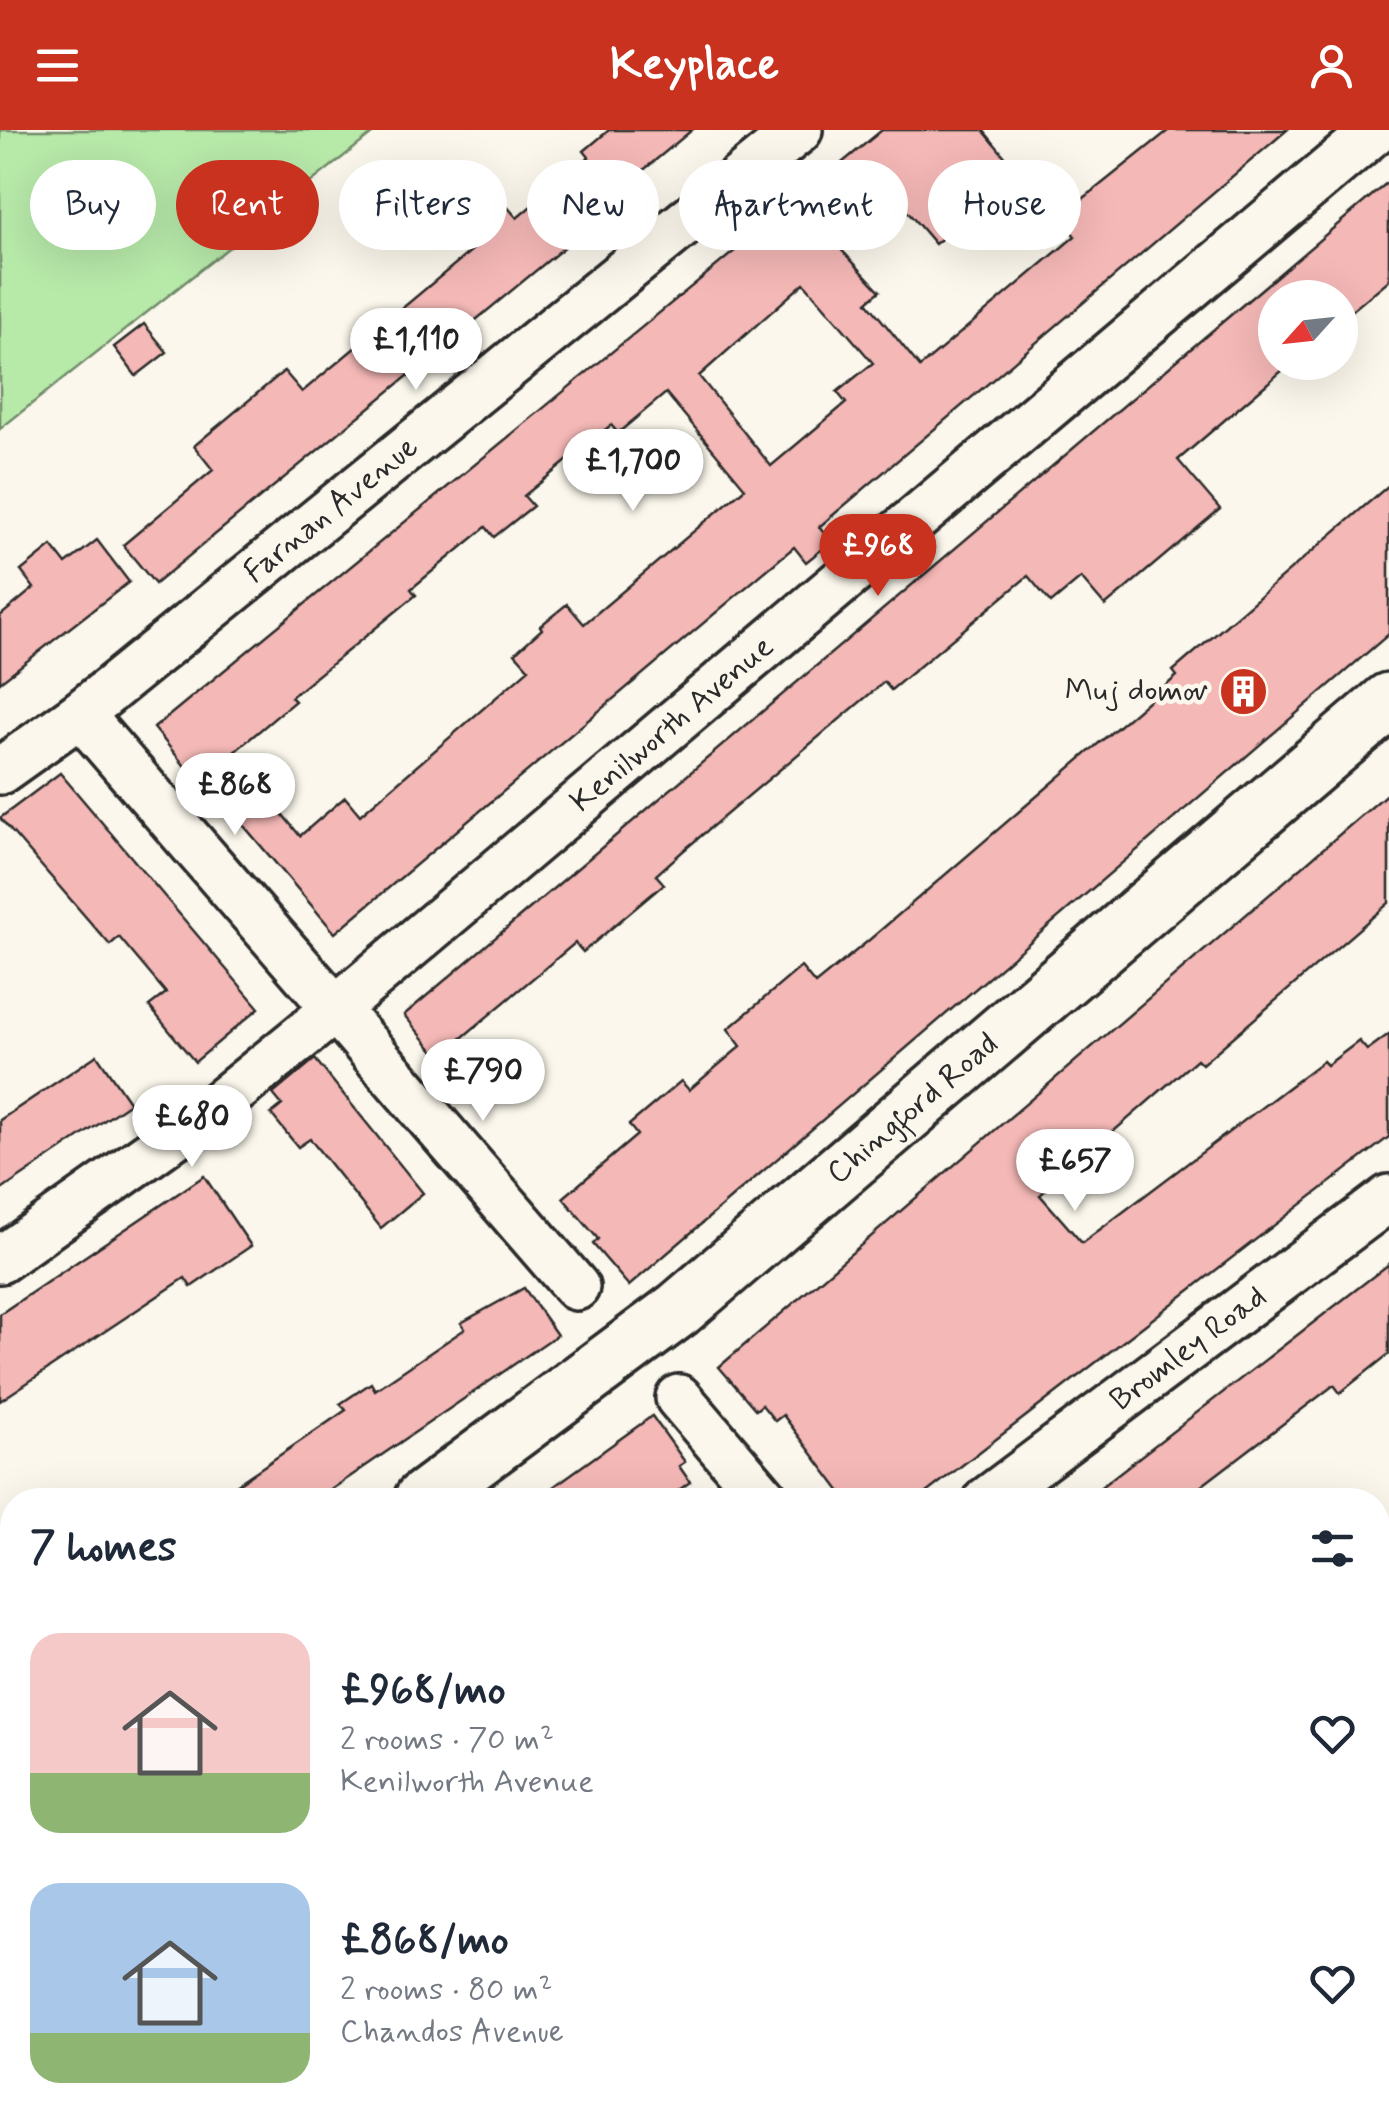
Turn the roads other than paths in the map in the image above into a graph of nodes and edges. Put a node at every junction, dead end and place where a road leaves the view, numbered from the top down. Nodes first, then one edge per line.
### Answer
1 (799, 130) edge
2 (1376, 130) edge
3 (1389, 701) edge
4 (80, 714) junction
5 (0, 771) edge
6 (332, 1011) junction
7 (1389, 1198) edge
8 (0, 1260) edge
9 (576, 1287) dead end
10 (679, 1398) dead end
11 (438, 1488) edge
12 (756, 1488) edge
13 (1003, 1488) edge

1 - 4 street, Farnan Avenue
2 - 6 street, Kenilworth Avenue
3 - 11 main road, Chingford Road
4 - 5 street, Farnan Avenue
4 - 6 street
6 - 8 street, Kenilworth Avenue
6 - 9 street
7 - 13 street, Bromley Road
10 - 12 street

